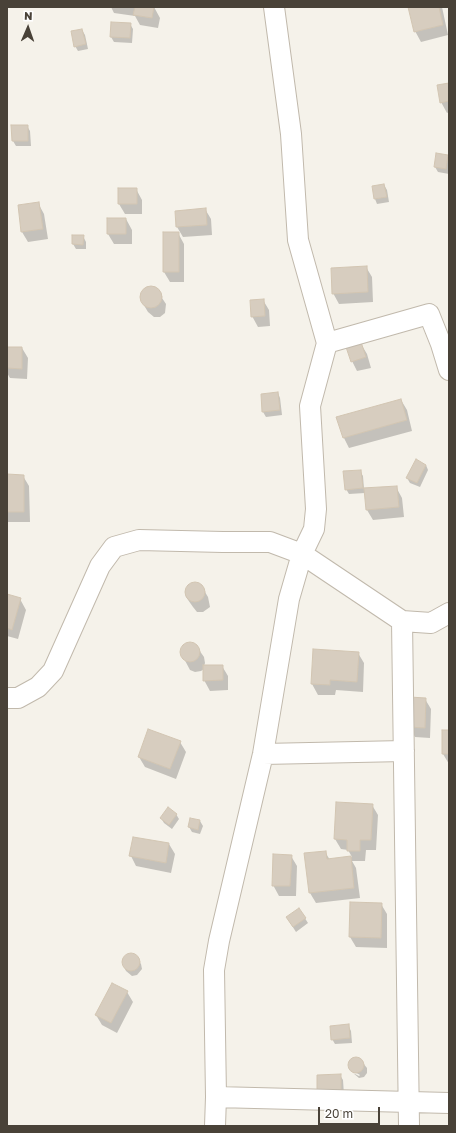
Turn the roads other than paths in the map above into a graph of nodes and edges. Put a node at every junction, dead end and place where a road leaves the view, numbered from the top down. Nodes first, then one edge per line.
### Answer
1 (274, 7) edge
2 (327, 343) junction
3 (449, 370) edge
4 (302, 554) junction
5 (449, 613) edge
6 (402, 621) junction
7 (7, 698) edge
8 (404, 751) junction
9 (263, 754) junction
10 (216, 1097) junction
11 (408, 1102) junction
12 (449, 1103) edge
13 (215, 1126) edge
14 (408, 1126) edge

1 - 2 street
2 - 3 street
2 - 4 street
4 - 6 street
4 - 7 street
4 - 9 street
5 - 6 street
6 - 8 street
8 - 9 street
8 - 11 street
9 - 10 street
10 - 11 street
10 - 13 street
11 - 12 street
11 - 14 street

